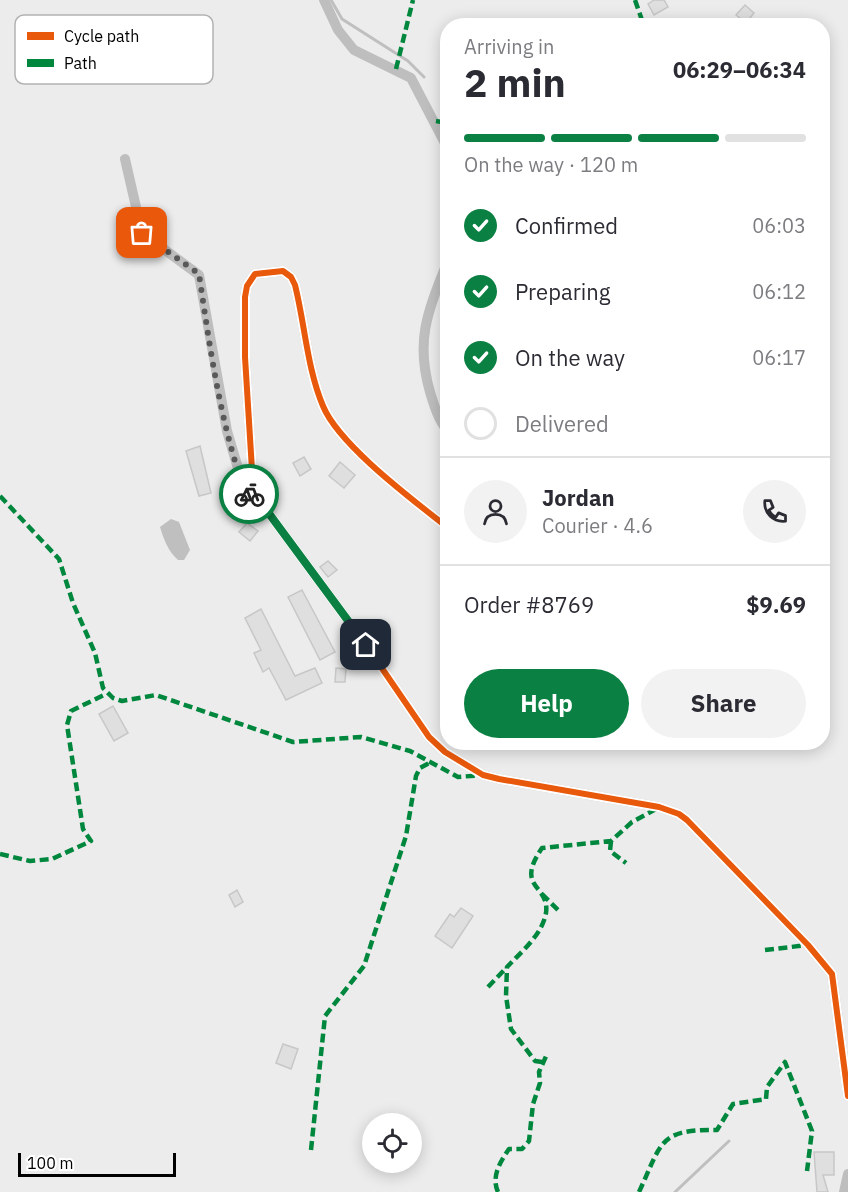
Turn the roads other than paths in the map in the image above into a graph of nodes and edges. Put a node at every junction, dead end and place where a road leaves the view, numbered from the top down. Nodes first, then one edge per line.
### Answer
1 (324, 0) edge
2 (440, 134) edge
3 (125, 159) dead end
4 (440, 280) edge
5 (440, 418) edge
6 (259, 500) junction
7 (440, 521) edge
8 (440, 747) edge
9 (443, 750) edge
10 (848, 1096) edge
11 (848, 1174) edge
12 (844, 1192) edge

1 - 2 street
3 - 6 street
4 - 5 street
6 - 7 street
6 - 8 street
9 - 10 street
11 - 12 street

